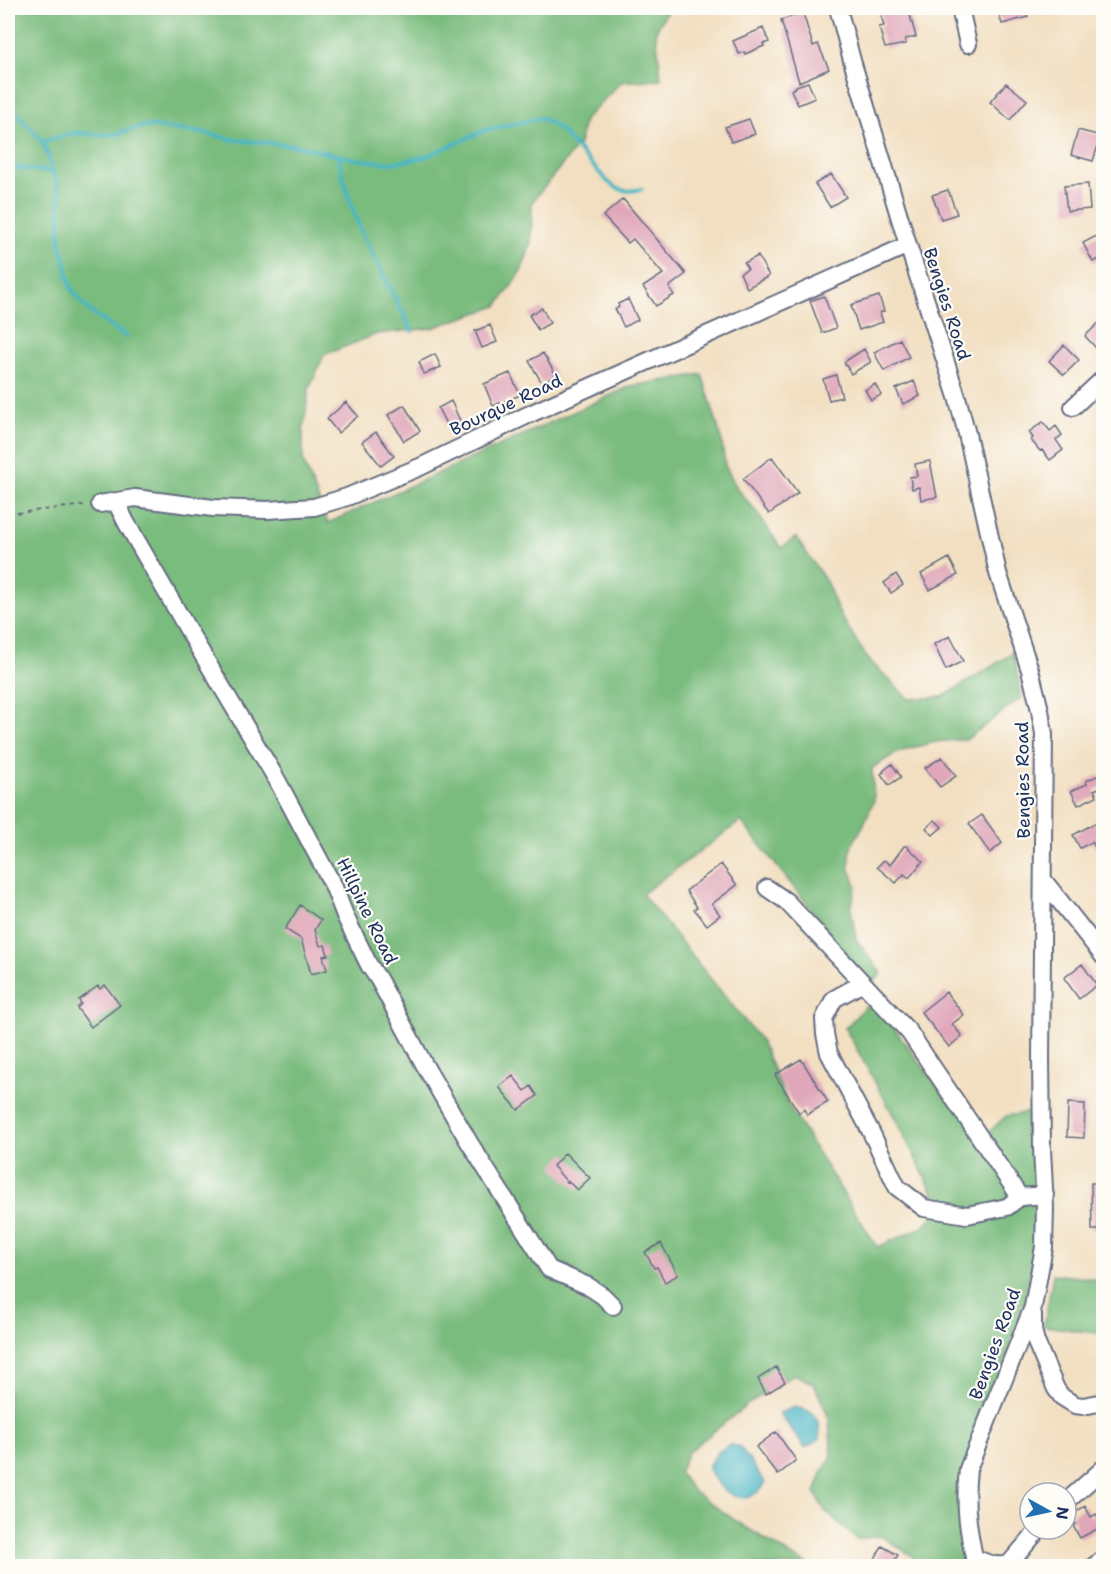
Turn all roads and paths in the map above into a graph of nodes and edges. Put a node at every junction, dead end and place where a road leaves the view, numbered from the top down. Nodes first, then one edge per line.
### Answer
1 (838, 8) edge
2 (960, 8) edge
3 (968, 44) dead end
4 (908, 245) junction
5 (1104, 378) edge
6 (1073, 407) dead end
7 (108, 503) junction
8 (8, 514) edge
9 (1044, 881) junction
10 (767, 888) dead end
11 (1104, 957) edge
12 (863, 983) junction
13 (1045, 1195) junction
14 (1020, 1197) junction
15 (613, 1306) dead end
16 (1033, 1307) junction
17 (1104, 1402) edge
18 (1104, 1468) edge
19 (1078, 1491) edge
20 (1029, 1541) edge
21 (1104, 1559) edge
22 (975, 1562) edge
23 (1094, 1566) edge

1 - 4 street, Bengies Road
2 - 3 street
4 - 7 street, Bourque Road
4 - 9 street, Bengies Road
5 - 6 street
7 - 8 path
7 - 15 street, Hillpine Road
9 - 11 street
9 - 13 street, Bengies Road
10 - 12 street
12 - 14 street
12 - 14 street
13 - 14 street
13 - 16 street, Bengies Road
16 - 17 street
16 - 22 street, Bengies Road
18 - 19 street
20 - 22 street
21 - 23 street

